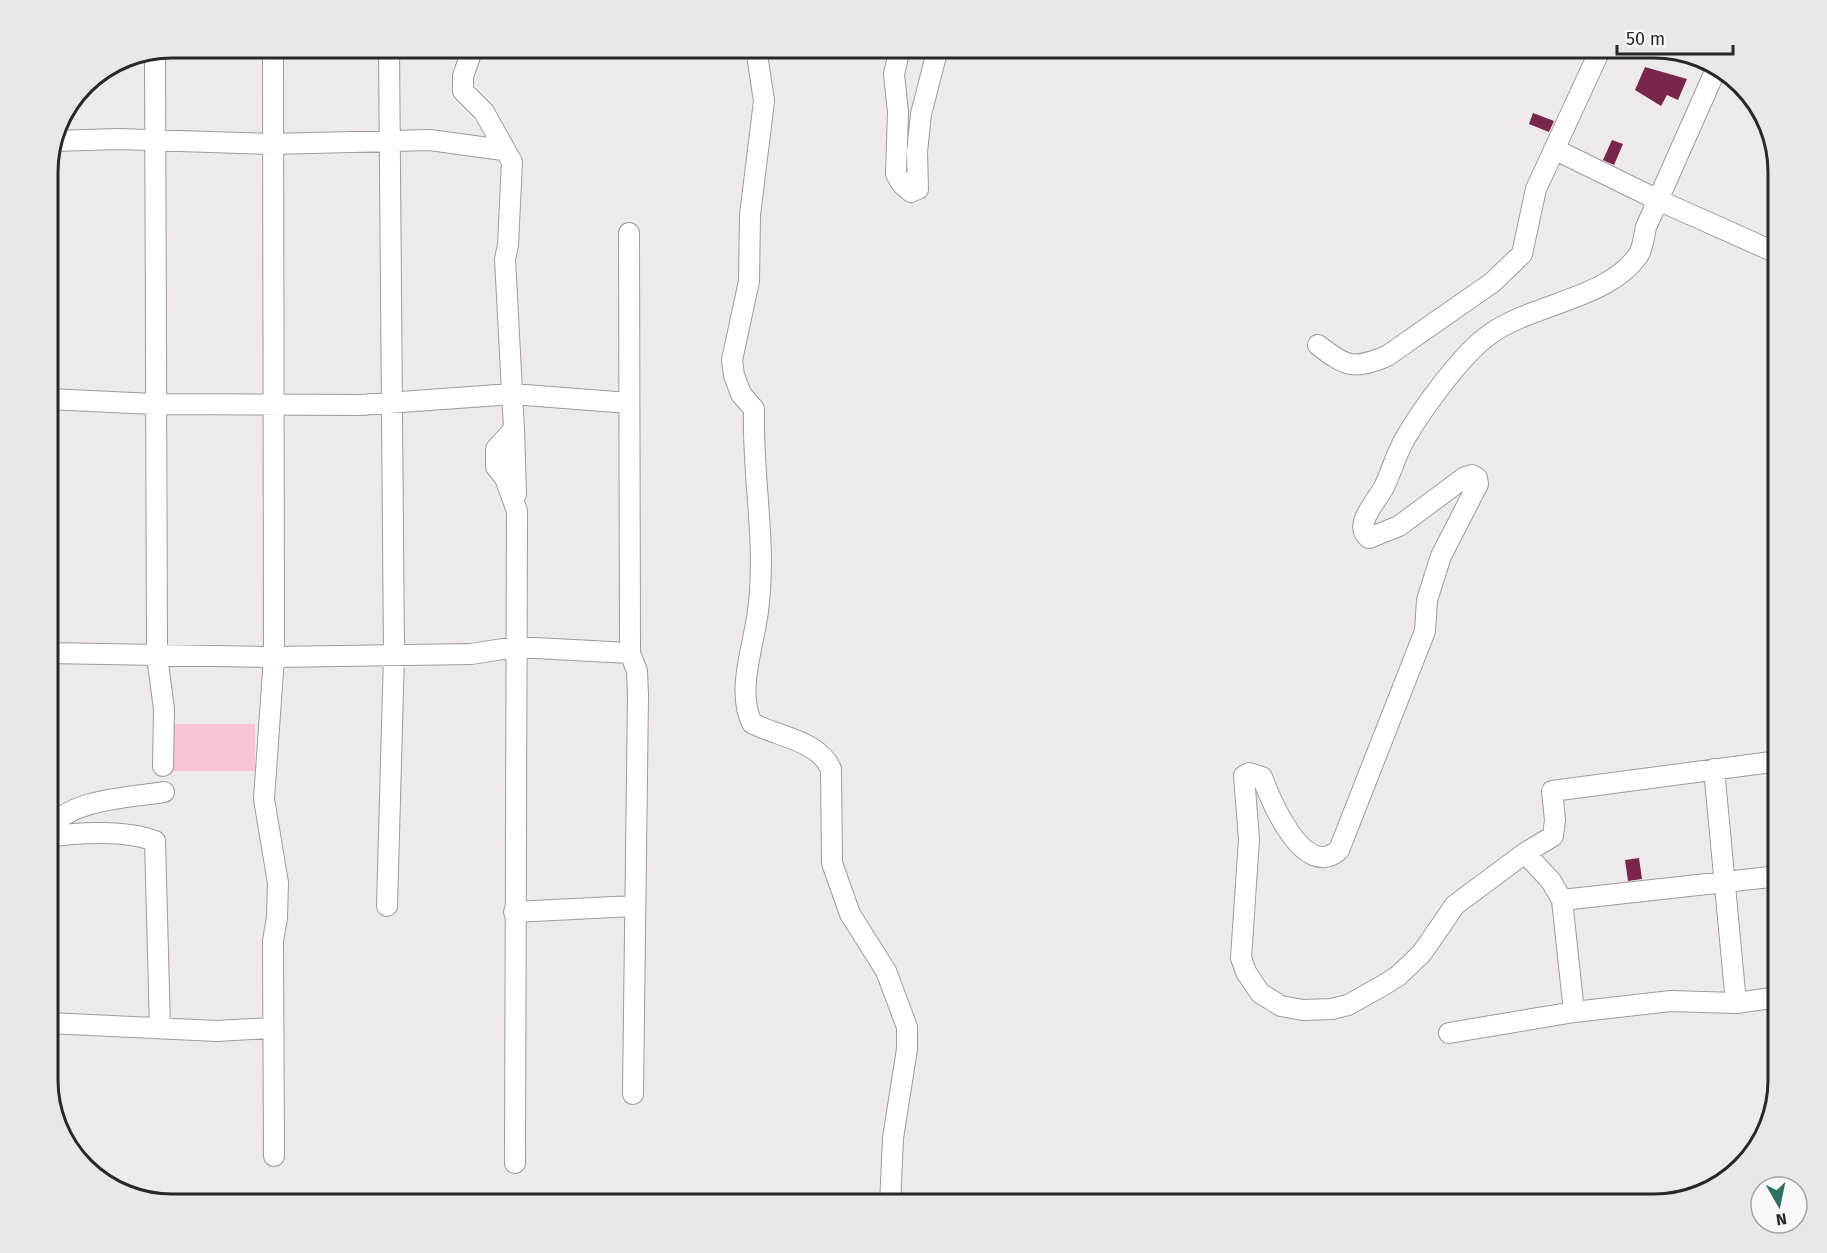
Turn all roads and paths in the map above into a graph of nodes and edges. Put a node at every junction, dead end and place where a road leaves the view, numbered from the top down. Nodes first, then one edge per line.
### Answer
1 (273, 58) edge
2 (389, 58) edge
3 (469, 58) edge
4 (758, 58) edge
5 (898, 58) edge
6 (935, 58) edge
7 (1596, 58) edge
8 (154, 60) edge
9 (1713, 75) edge
10 (388, 140) junction
11 (63, 141) edge
12 (153, 141) junction
13 (272, 144) junction
14 (1554, 149) junction
15 (504, 150) junction
16 (1658, 201) junction
17 (629, 233) dead end
18 (1768, 249) edge
19 (1318, 345) dead end
20 (512, 394) junction
21 (59, 400) edge
22 (391, 402) junction
23 (275, 403) junction
24 (629, 403) junction
25 (154, 404) junction
26 (516, 647) junction
27 (59, 653) edge
28 (630, 653) junction
29 (394, 655) junction
30 (157, 656) junction
31 (274, 657) junction
32 (1768, 763) edge
33 (163, 766) dead end
34 (1714, 770) junction
35 (164, 792) dead end
36 (59, 820) edge
37 (59, 836) edge
38 (1526, 853) junction
39 (1768, 877) edge
40 (1723, 883) junction
41 (1563, 900) junction
42 (387, 906) dead end
43 (633, 906) junction
44 (514, 912) junction
45 (1768, 999) edge
46 (1736, 1003) junction
47 (1574, 1012) junction
48 (59, 1023) edge
49 (160, 1028) junction
50 (272, 1028) junction
51 (1449, 1033) dead end
52 (633, 1094) dead end
53 (274, 1156) dead end
54 (515, 1163) dead end
55 (890, 1194) edge

1 - 13 street
2 - 10 street
3 - 15 street
4 - 55 street
5 - 6 street
7 - 14 street
8 - 12 street
9 - 16 street
10 - 13 street
10 - 15 street
10 - 22 street
11 - 12 street
12 - 13 street
12 - 25 street
13 - 23 street
14 - 16 street
14 - 19 street
15 - 20 street
16 - 18 street
16 - 38 street
17 - 24 street
20 - 22 street
20 - 24 street
20 - 26 street
21 - 25 street
22 - 23 street
22 - 29 street
23 - 25 street
23 - 31 street
24 - 28 street
25 - 30 street
26 - 28 street
26 - 29 street
26 - 44 street
27 - 30 street
28 - 43 street
29 - 31 street
29 - 42 street
30 - 31 street
30 - 33 street
31 - 50 street
32 - 34 street
34 - 38 street
34 - 40 street
35 - 36 street
37 - 49 street
38 - 41 street
39 - 40 street
40 - 41 street
40 - 46 street
41 - 47 street
43 - 44 street
43 - 52 street
44 - 54 street
45 - 46 street
46 - 47 street
47 - 51 street
48 - 49 street
49 - 50 street
50 - 53 street

